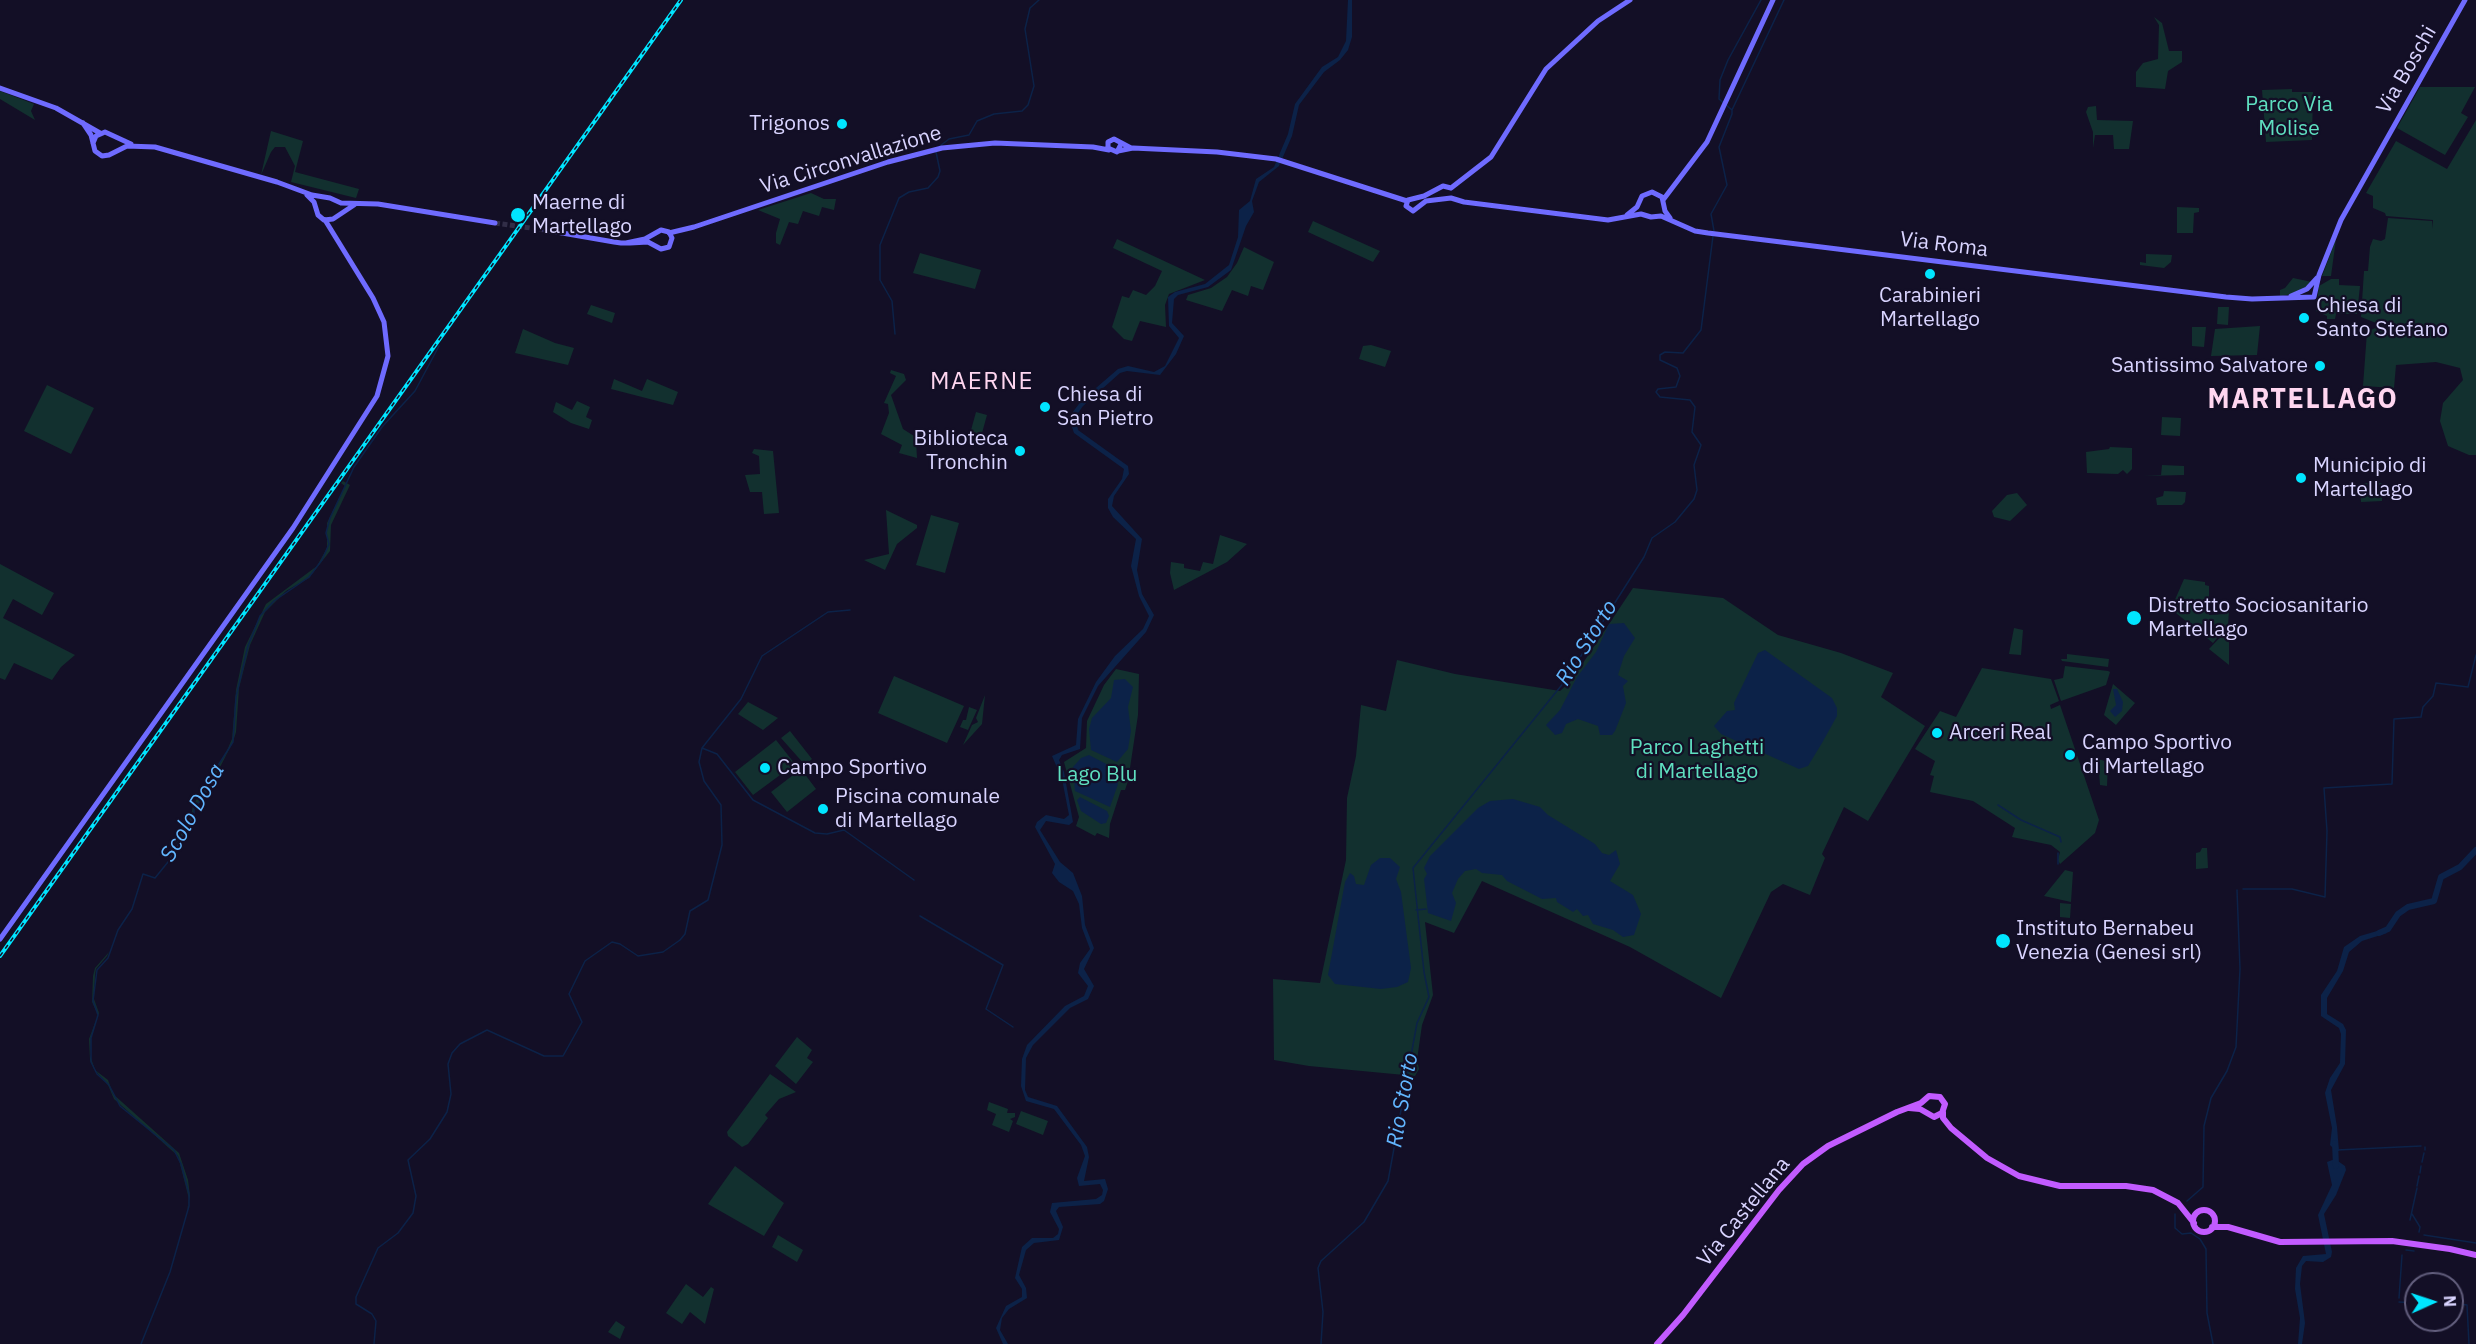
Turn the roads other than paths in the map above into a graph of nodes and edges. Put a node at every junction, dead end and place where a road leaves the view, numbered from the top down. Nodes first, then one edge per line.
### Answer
1 (1630, 0) edge
2 (1773, 0) edge
3 (2466, 0) edge
4 (0, 88) edge
5 (83, 123) junction
6 (100, 133) junction
7 (115, 137) junction
8 (1109, 141) junction
9 (93, 143) junction
10 (1121, 144) junction
11 (136, 145) junction
12 (1093, 147) junction
13 (1133, 148) junction
14 (1109, 150) junction
15 (115, 151) junction
16 (1118, 151) junction
17 (1675, 182) junction
18 (1451, 188) junction
19 (298, 189) junction
20 (1655, 192) junction
21 (326, 197) junction
22 (1451, 198) junction
23 (1663, 200) junction
24 (1407, 201) junction
25 (336, 202) junction
26 (358, 204) junction
27 (1639, 204) junction
28 (316, 207) junction
29 (1664, 208) junction
30 (1644, 214) junction
31 (1658, 216) junction
32 (334, 217) junction
33 (1623, 218) junction
34 (326, 220) junction
35 (1672, 220) junction
36 (495, 223) tunnel mouth
37 (694, 227) junction
38 (545, 230) tunnel mouth
39 (333, 233) junction
40 (655, 233) junction
41 (669, 233) junction
42 (672, 241) junction
43 (626, 243) junction
44 (654, 244) junction
45 (2318, 277) junction
46 (2302, 292) junction
47 (2314, 297) junction
48 (2287, 298) junction
49 (0, 939) edge
50 (1925, 1100) junction
51 (1909, 1108) junction
52 (1943, 1111) junction
53 (1928, 1114) junction
54 (1949, 1127) junction
55 (2184, 1208) junction
56 (2199, 1211) junction
57 (2213, 1215) junction
58 (2194, 1223) junction
59 (2212, 1227) junction
60 (2228, 1227) junction
61 (2476, 1257) edge
62 (1657, 1344) edge

1 - 18 main road
2 - 17 main road
3 - 45 main road, Via Boschi
4 - 5 main road
5 - 6 main road
5 - 9 main road
6 - 7 main road
6 - 9 main road
7 - 11 main road
7 - 15 main road
8 - 10 main road
8 - 12 main road, Via Circonvallazione
8 - 14 main road
9 - 15 main road
10 - 13 main road
10 - 16 main road
11 - 15 main road
11 - 19 main road
12 - 14 main road, Via Circonvallazione
12 - 37 main road, Via Circonvallazione
13 - 16 main road
13 - 24 main road
14 - 16 main road, Via Circonvallazione
17 - 20 main road
17 - 23 main road
18 - 22 main road
18 - 24 main road
19 - 21 main road
19 - 28 main road
20 - 23 main road
20 - 27 main road
21 - 25 main road
21 - 28 main road
22 - 24 main road
22 - 33 main road
23 - 29 main road
25 - 26 main road
25 - 32 main road
26 - 32 main road
26 - 36 main road
27 - 30 main road
27 - 33 main road
28 - 34 main road
29 - 31 main road
29 - 35 main road
30 - 31 main road
30 - 33 main road
31 - 35 main road, Via Roma
32 - 34 main road
32 - 39 main road
34 - 39 main road
35 - 48 main road, Via Roma
37 - 41 main road, Via Circonvallazione
37 - 42 main road, Via Circonvallazione
38 - 43 main road
39 - 49 main road
40 - 41 main road
40 - 43 main road
40 - 44 main road
41 - 42 main road
42 - 44 main road
43 - 44 main road
45 - 46 main road
45 - 47 main road
46 - 47 main road
46 - 48 main road
47 - 48 main road, Via Roma
50 - 51 main road, Via Castellana
50 - 52 main road
50 - 53 main road
51 - 53 main road
51 - 62 main road, Via Castellana
52 - 53 main road
52 - 54 main road
53 - 54 main road
54 - 55 main road
55 - 56 main road
55 - 58 main road
56 - 57 main road
56 - 58 main road
57 - 59 main road
57 - 60 main road
58 - 59 main road
59 - 60 main road
60 - 61 main road

